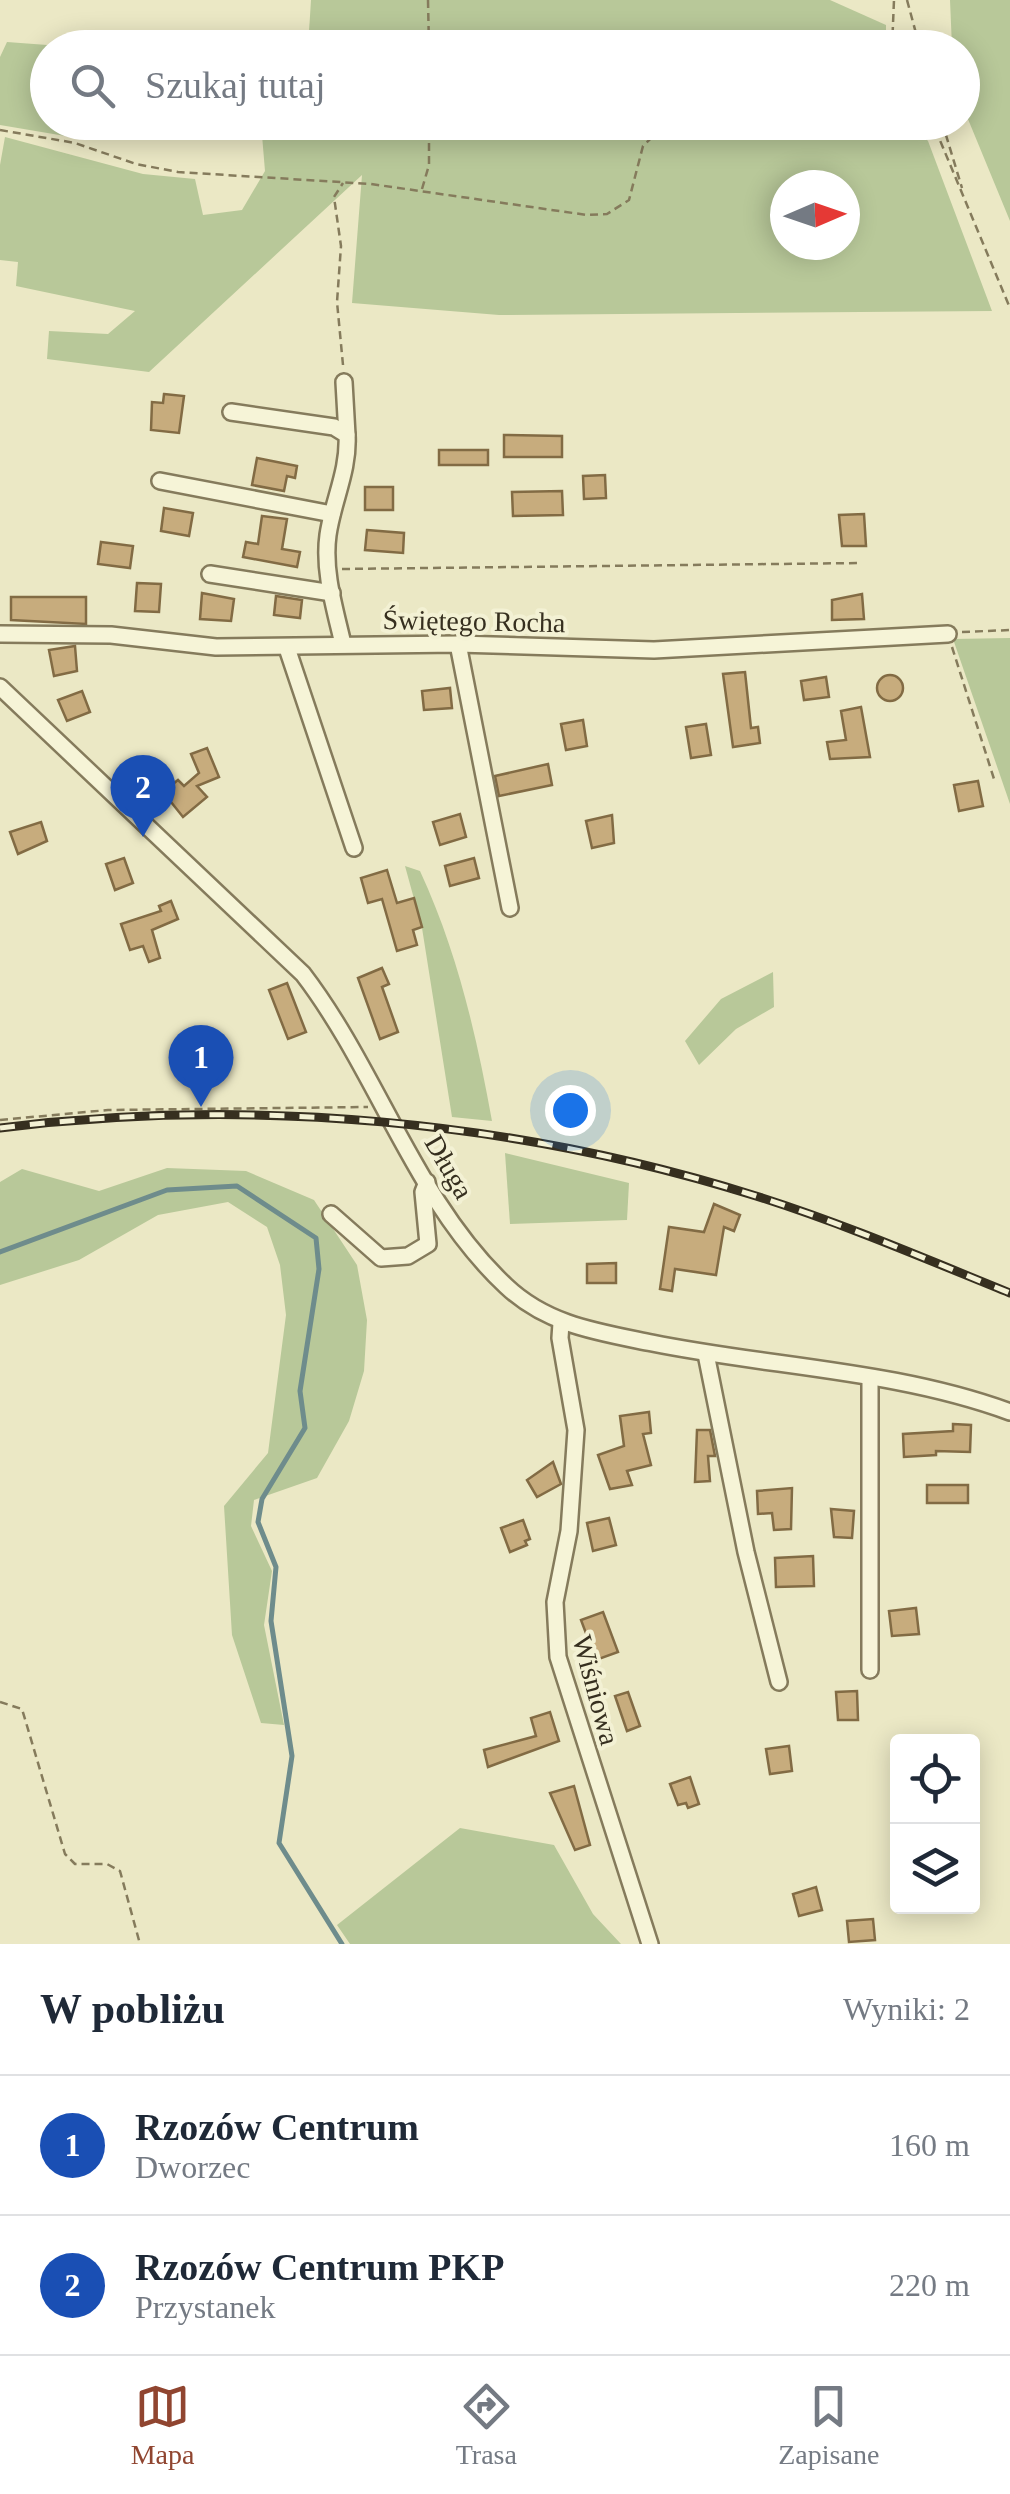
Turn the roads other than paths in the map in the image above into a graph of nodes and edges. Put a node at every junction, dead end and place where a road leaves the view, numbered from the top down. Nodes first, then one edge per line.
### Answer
1 (344, 382) road end
2 (231, 412) dead end
3 (346, 434) junction
4 (160, 481) dead end
5 (332, 514) junction
6 (210, 574) dead end
7 (332, 593) junction
8 (0, 634) edge
9 (948, 634) road end
10 (343, 644) junction
11 (458, 644) junction
12 (286, 648) junction
13 (0, 687) edge
14 (354, 848) dead end
15 (510, 908) dead end
16 (428, 1182) junction
17 (332, 1214) dead end
18 (562, 1322) junction
19 (706, 1354) junction
20 (870, 1378) junction
21 (1010, 1412) edge
22 (870, 1670) dead end
23 (779, 1682) dead end
24 (650, 1944) edge

1 - 3 street
2 - 3 street
3 - 5 street
4 - 5 street
5 - 7 street
6 - 7 street
7 - 10 street
8 - 12 street, Świętego Rocha
9 - 11 street, Świętego Rocha
10 - 11 street, Świętego Rocha
10 - 12 street, Świętego Rocha
11 - 15 street
12 - 14 street
13 - 16 street, Długa
16 - 17 street
16 - 18 street, Długa
18 - 19 street, Długa
18 - 24 street, Wiśniowa
19 - 20 street, Długa
19 - 23 street
20 - 21 street, Długa
20 - 22 street

